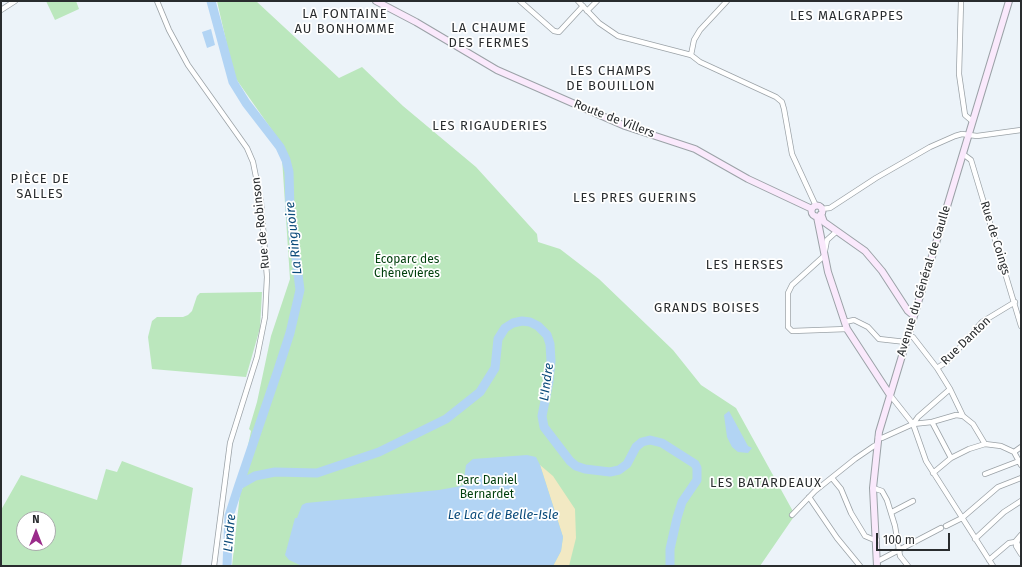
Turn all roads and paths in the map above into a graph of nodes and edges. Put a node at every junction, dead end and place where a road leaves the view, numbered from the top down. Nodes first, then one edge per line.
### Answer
1 (14, 1) edge
2 (156, 1) edge
3 (376, 1) edge
4 (520, 1) edge
5 (578, 1) edge
6 (597, 1) edge
7 (727, 1) edge
8 (961, 1) edge
9 (1009, 1) edge
10 (583, 6) junction
11 (1, 10) edge
12 (587, 11) junction
13 (691, 55) junction
14 (972, 121) junction
15 (1021, 130) edge
16 (969, 134) junction
17 (963, 154) junction
18 (818, 211) junction
19 (837, 231) junction
20 (824, 256) junction
21 (1015, 302) junction
22 (914, 316) junction
23 (845, 322) junction
24 (1021, 326) edge
25 (848, 329) junction
26 (908, 335) junction
27 (906, 342) junction
28 (937, 368) junction
29 (950, 389) junction
30 (890, 395) junction
31 (963, 416) junction
32 (932, 422) junction
33 (913, 424) junction
34 (878, 437) junction
35 (985, 444) junction
36 (877, 445) junction
37 (1021, 448) edge
38 (1014, 452) junction
39 (950, 458) junction
40 (1020, 463) edge
41 (933, 473) junction
42 (985, 474) dead end
43 (832, 478) junction
44 (1021, 478) edge
45 (873, 488) junction
46 (810, 497) junction
47 (913, 500) dead end
48 (1021, 501) edge
49 (892, 512) junction
50 (792, 515) dead end
51 (962, 518) junction
52 (1021, 536) edge
53 (975, 539) junction
54 (1021, 539) edge
55 (877, 540) junction
56 (1015, 542) junction
57 (1021, 545) edge
58 (898, 550) junction
59 (1021, 554) edge
60 (989, 560) junction
61 (876, 564) edge
62 (214, 566) edge
63 (860, 566) edge
64 (908, 566) edge
65 (993, 566) edge

1 - 11 street
2 - 62 street, Rue de Robinson
3 - 18 main road, Route de Villers
4 - 10 street
5 - 10 street
6 - 12 street
7 - 13 street
8 - 14 street
9 - 14 main road, Avenue du Général de Gaulle
10 - 12 street
12 - 13 street
13 - 18 street
14 - 16 main road, Avenue du Général de Gaulle
15 - 16 street
16 - 17 main road, Avenue du Général de Gaulle
16 - 18 street
17 - 21 street, Rue de Coings
17 - 22 main road, Avenue du Général de Gaulle
18 - 19 main road
18 - 20 main road
19 - 20 street
19 - 22 main road
20 - 23 main road
20 - 25 street
21 - 24 street, Rue de Coings
21 - 28 street, Rue Danton
22 - 26 main road, Avenue du Général de Gaulle
23 - 25 main road
23 - 27 street
25 - 30 main road
26 - 27 main road, Avenue du Général de Gaulle
26 - 28 street
27 - 30 main road, Avenue du Général de Gaulle
28 - 29 street
29 - 31 street
29 - 33 street
30 - 33 street
30 - 34 main road, Avenue du Général de Gaulle
31 - 32 street
31 - 35 street
32 - 33 street
32 - 39 street
33 - 34 street
33 - 41 street
34 - 36 main road, Avenue du Général de Gaulle
35 - 38 street
35 - 39 street
36 - 43 street
36 - 45 main road, Avenue du Général de Gaulle
37 - 38 street
38 - 40 street
39 - 41 street
40 - 42 street
41 - 51 street
43 - 46 street
43 - 55 street
44 - 51 street
45 - 49 street
45 - 55 main road, Avenue du Général de Gaulle
46 - 50 street
46 - 63 street
47 - 49 street
48 - 53 street
49 - 58 street
51 - 53 street
51 - 58 street
52 - 56 street
53 - 60 street
54 - 57 street
55 - 61 main road, Avenue du Général de Gaulle
56 - 59 street
56 - 60 street
58 - 61 street
58 - 64 street
60 - 65 street

